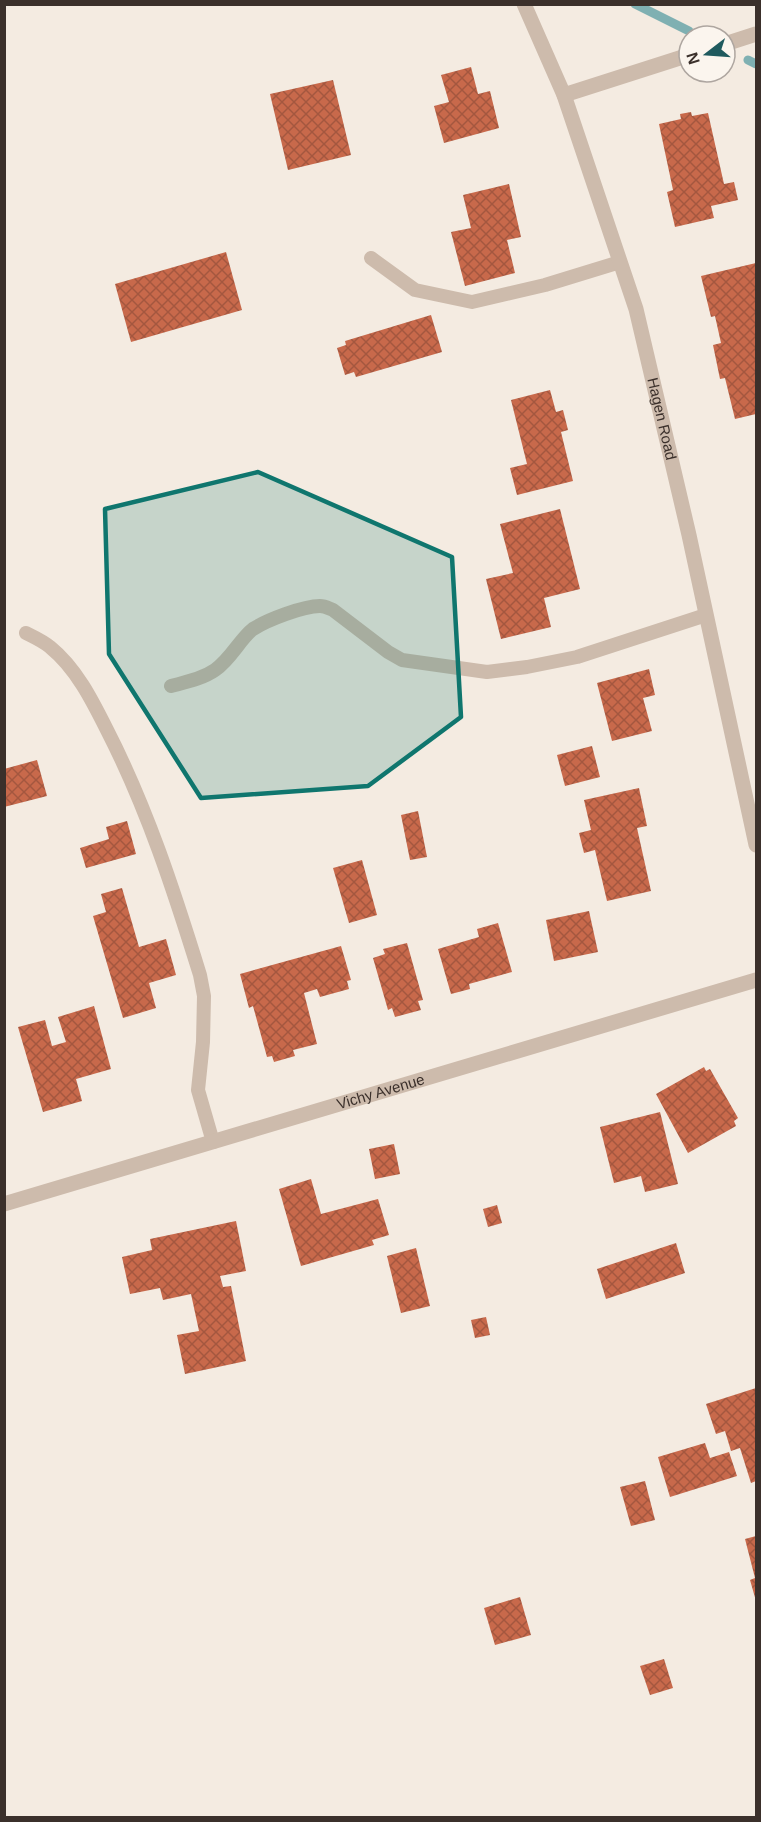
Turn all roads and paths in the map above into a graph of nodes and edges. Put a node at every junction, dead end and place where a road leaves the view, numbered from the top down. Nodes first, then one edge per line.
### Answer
1 (524, 4) edge
2 (756, 34) edge
3 (737, 40) edge
4 (677, 59) edge
5 (564, 94) junction
6 (371, 258) dead end
7 (620, 262) junction
8 (706, 615) junction
9 (26, 633) dead end
10 (171, 686) dead end
11 (756, 845) edge
12 (756, 980) edge
13 (213, 1142) junction
14 (4, 1204) edge

1 - 5 street, Hagen Road
2 - 3 street
4 - 5 street
5 - 7 street, Hagen Road
6 - 7 lane
7 - 8 street, Hagen Road
8 - 10 lane
8 - 11 street, Hagen Road
9 - 13 lane
12 - 13 street, Vichy Avenue
13 - 14 street, Vichy Avenue

